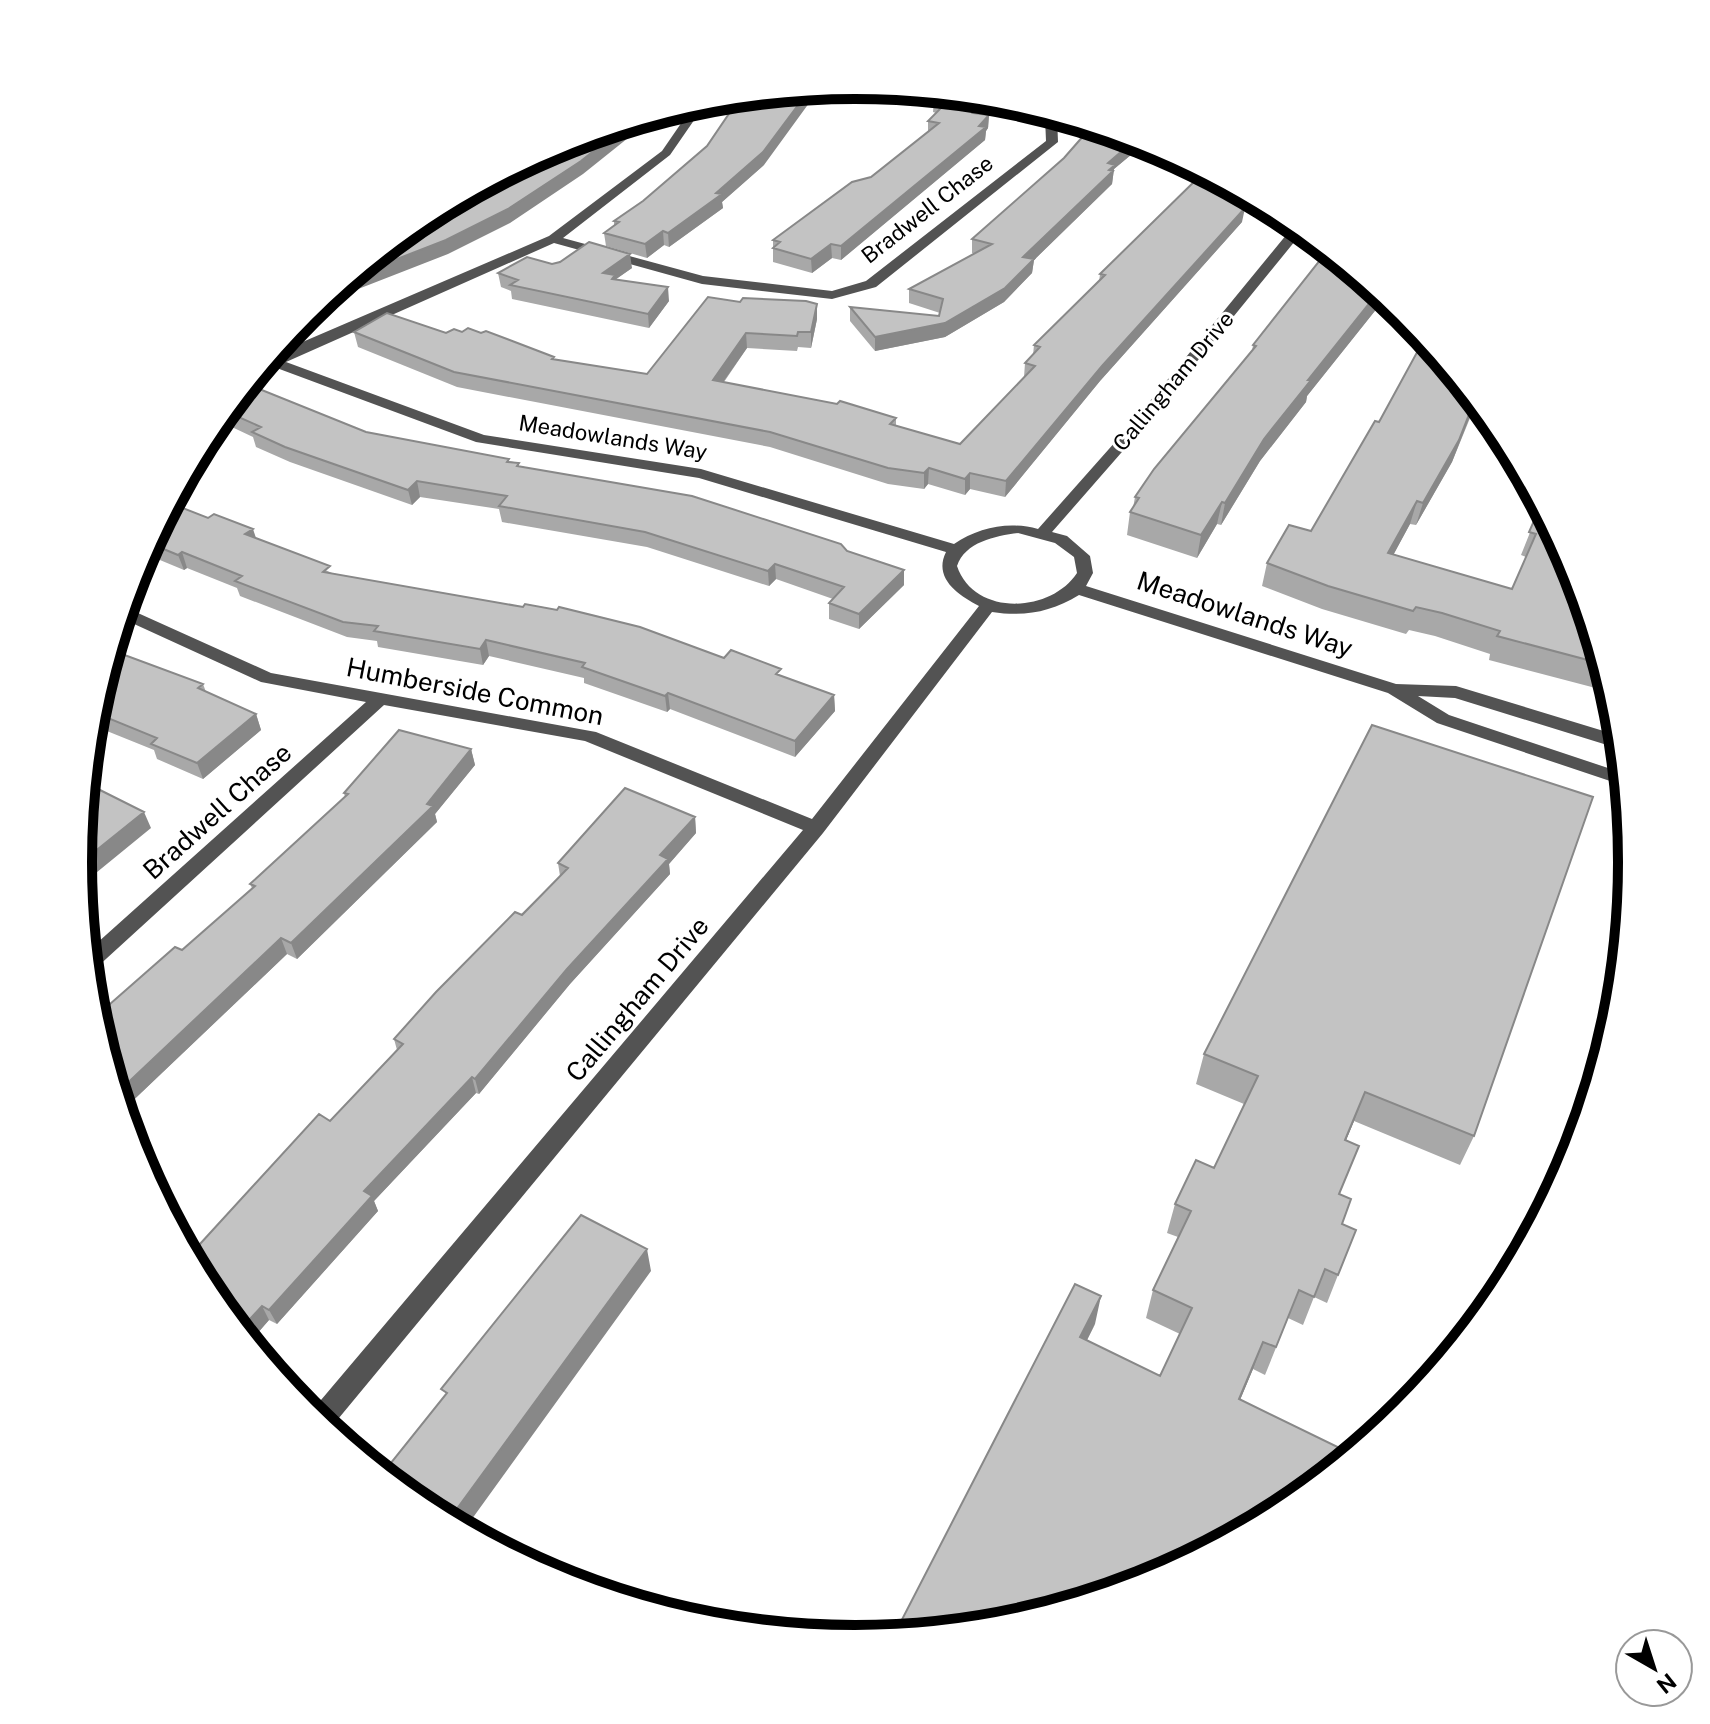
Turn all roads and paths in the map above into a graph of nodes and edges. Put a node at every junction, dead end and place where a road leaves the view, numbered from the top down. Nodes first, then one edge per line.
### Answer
1 (690, 118) edge
2 (1051, 125) edge
3 (1291, 237) edge
4 (553, 239) junction
5 (283, 356) edge
6 (275, 367) edge
7 (1044, 532) junction
8 (956, 550) junction
9 (1079, 589) junction
10 (989, 604) junction
11 (132, 617) edge
12 (1394, 689) junction
13 (382, 697) junction
14 (1607, 739) edge
15 (1612, 776) edge
16 (816, 828) junction
17 (98, 954) edge
18 (327, 1413) edge

1 - 4 street
2 - 4 street, Bradwell Chase
3 - 7 street, Callingham Drive
4 - 5 street
6 - 8 street, Meadowlands Way
7 - 8 street
7 - 9 street
8 - 10 street
9 - 10 street
9 - 12 street, Meadowlands Way
10 - 16 street, Callingham Drive
11 - 13 street, Humberside Common
12 - 14 street, Meadowlands Way
12 - 15 street, Meadowlands Way
13 - 16 street, Humberside Common
13 - 17 street, Bradwell Chase
16 - 18 street, Callingham Drive

